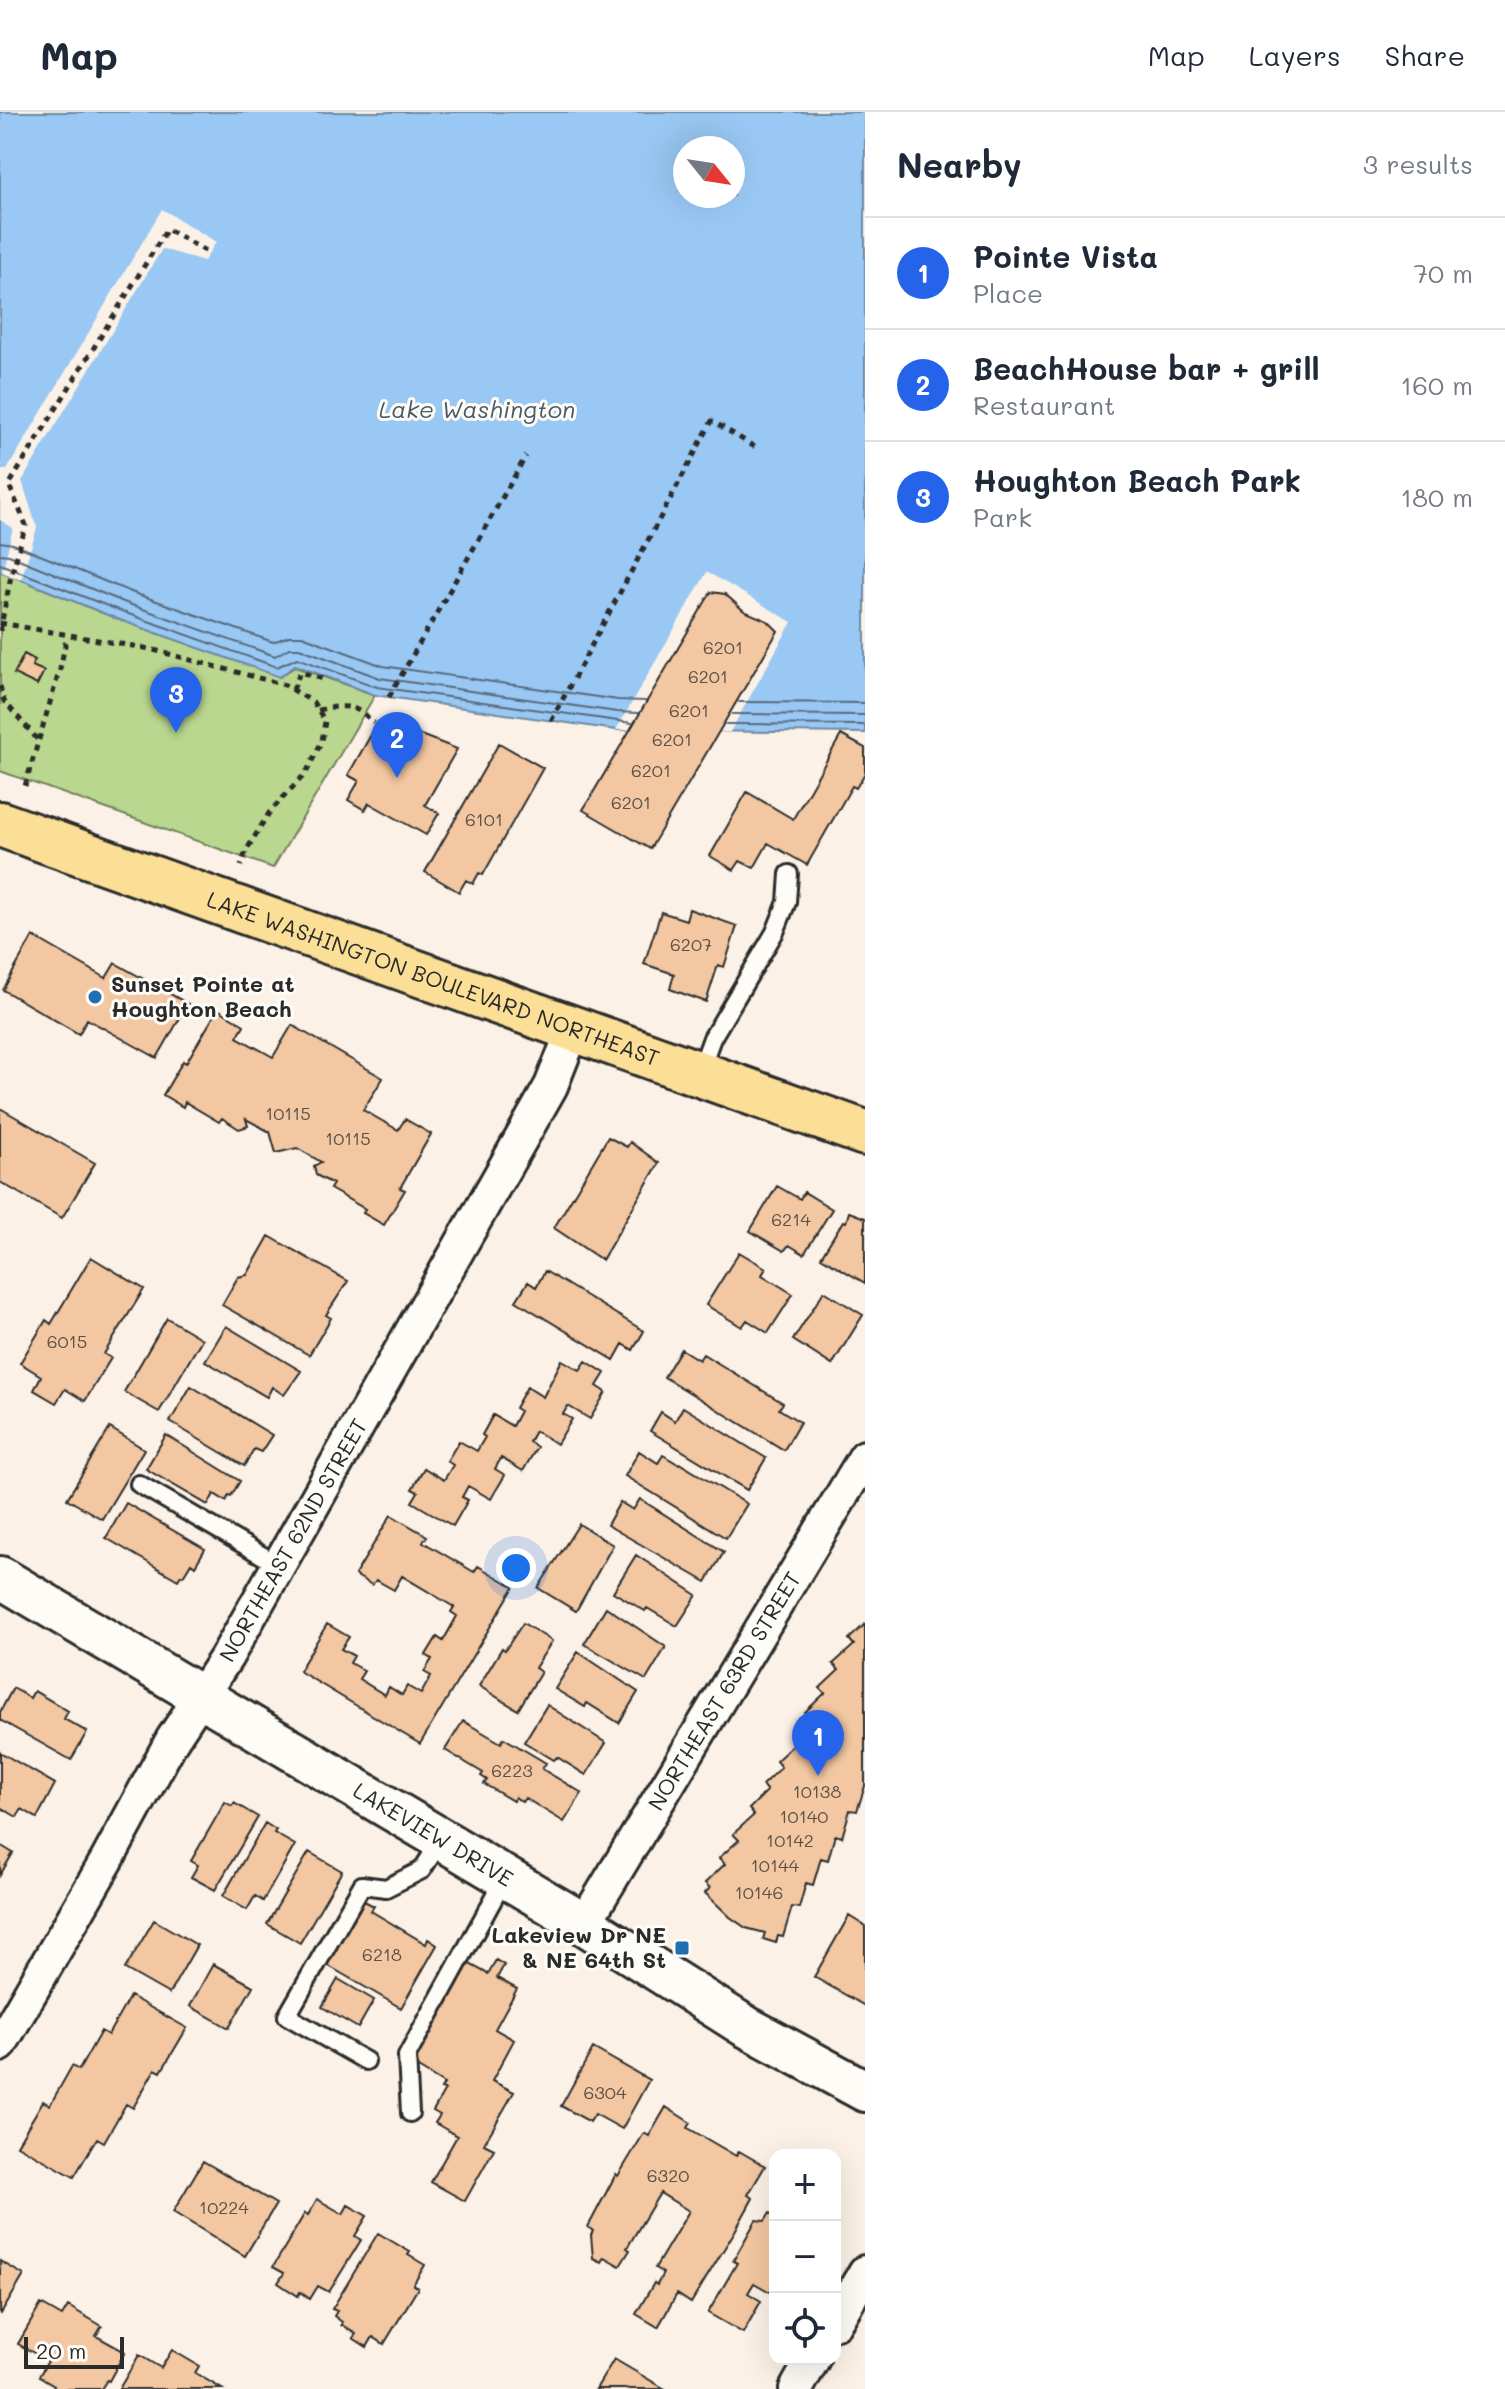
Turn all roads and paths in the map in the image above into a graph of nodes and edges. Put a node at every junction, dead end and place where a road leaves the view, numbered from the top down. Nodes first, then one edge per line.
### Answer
1 (209, 253) dead end
2 (755, 447) dead end
3 (526, 456) dead end
4 (1, 626) edge
5 (67, 636) junction
6 (326, 680) dead end
7 (0, 686) edge
8 (293, 690) junction
9 (389, 697) dead end
10 (318, 710) junction
11 (551, 721) dead end
12 (374, 723) dead end
13 (38, 741) junction
14 (25, 786) dead end
15 (1, 830) edge
16 (241, 866) dead end
17 (789, 874) dead end
18 (573, 1030) junction
19 (699, 1074) junction
20 (865, 1133) edge
21 (865, 1457) edge
22 (139, 1484) dead end
23 (277, 1564) junction
24 (0, 1577) edge
25 (201, 1696) junction
26 (441, 1840) junction
27 (505, 1878) junction
28 (584, 1924) junction
29 (0, 2045) edge
30 (366, 2061) dead end
31 (865, 2091) edge
32 (410, 2113) dead end
33 (865, 2272) edge
34 (841, 2313) edge
35 (810, 2365) edge
36 (796, 2389) edge

1 - 4 path
2 - 11 path
3 - 9 path
4 - 5 path
5 - 8 path
5 - 13 path
6 - 8 path
7 - 13 path
8 - 10 path
10 - 12 path
10 - 16 path
13 - 14 path
15 - 18 main road, LAKE WASHINGTON BOULEVARD NORTHEAST
17 - 19 lane
18 - 19 main road, LAKE WASHINGTON BOULEVARD NORTHEAST
18 - 23 street, NORTHEAST 62ND STREET
19 - 20 main road, LAKE WASHINGTON BOULEVARD NORTHEAST
21 - 28 street, NORTHEAST 63RD STREET
22 - 23 lane
23 - 25 street, NORTHEAST 62ND STREET
24 - 25 street, LAKEVIEW DRIVE
25 - 26 street, LAKEVIEW DRIVE
25 - 29 street, NORTHEAST 62ND STREET
26 - 27 street, LAKEVIEW DRIVE
26 - 30 lane
27 - 28 street, LAKEVIEW DRIVE
27 - 32 lane
28 - 31 street, LAKEVIEW DRIVE
33 - 34 street
35 - 36 street

